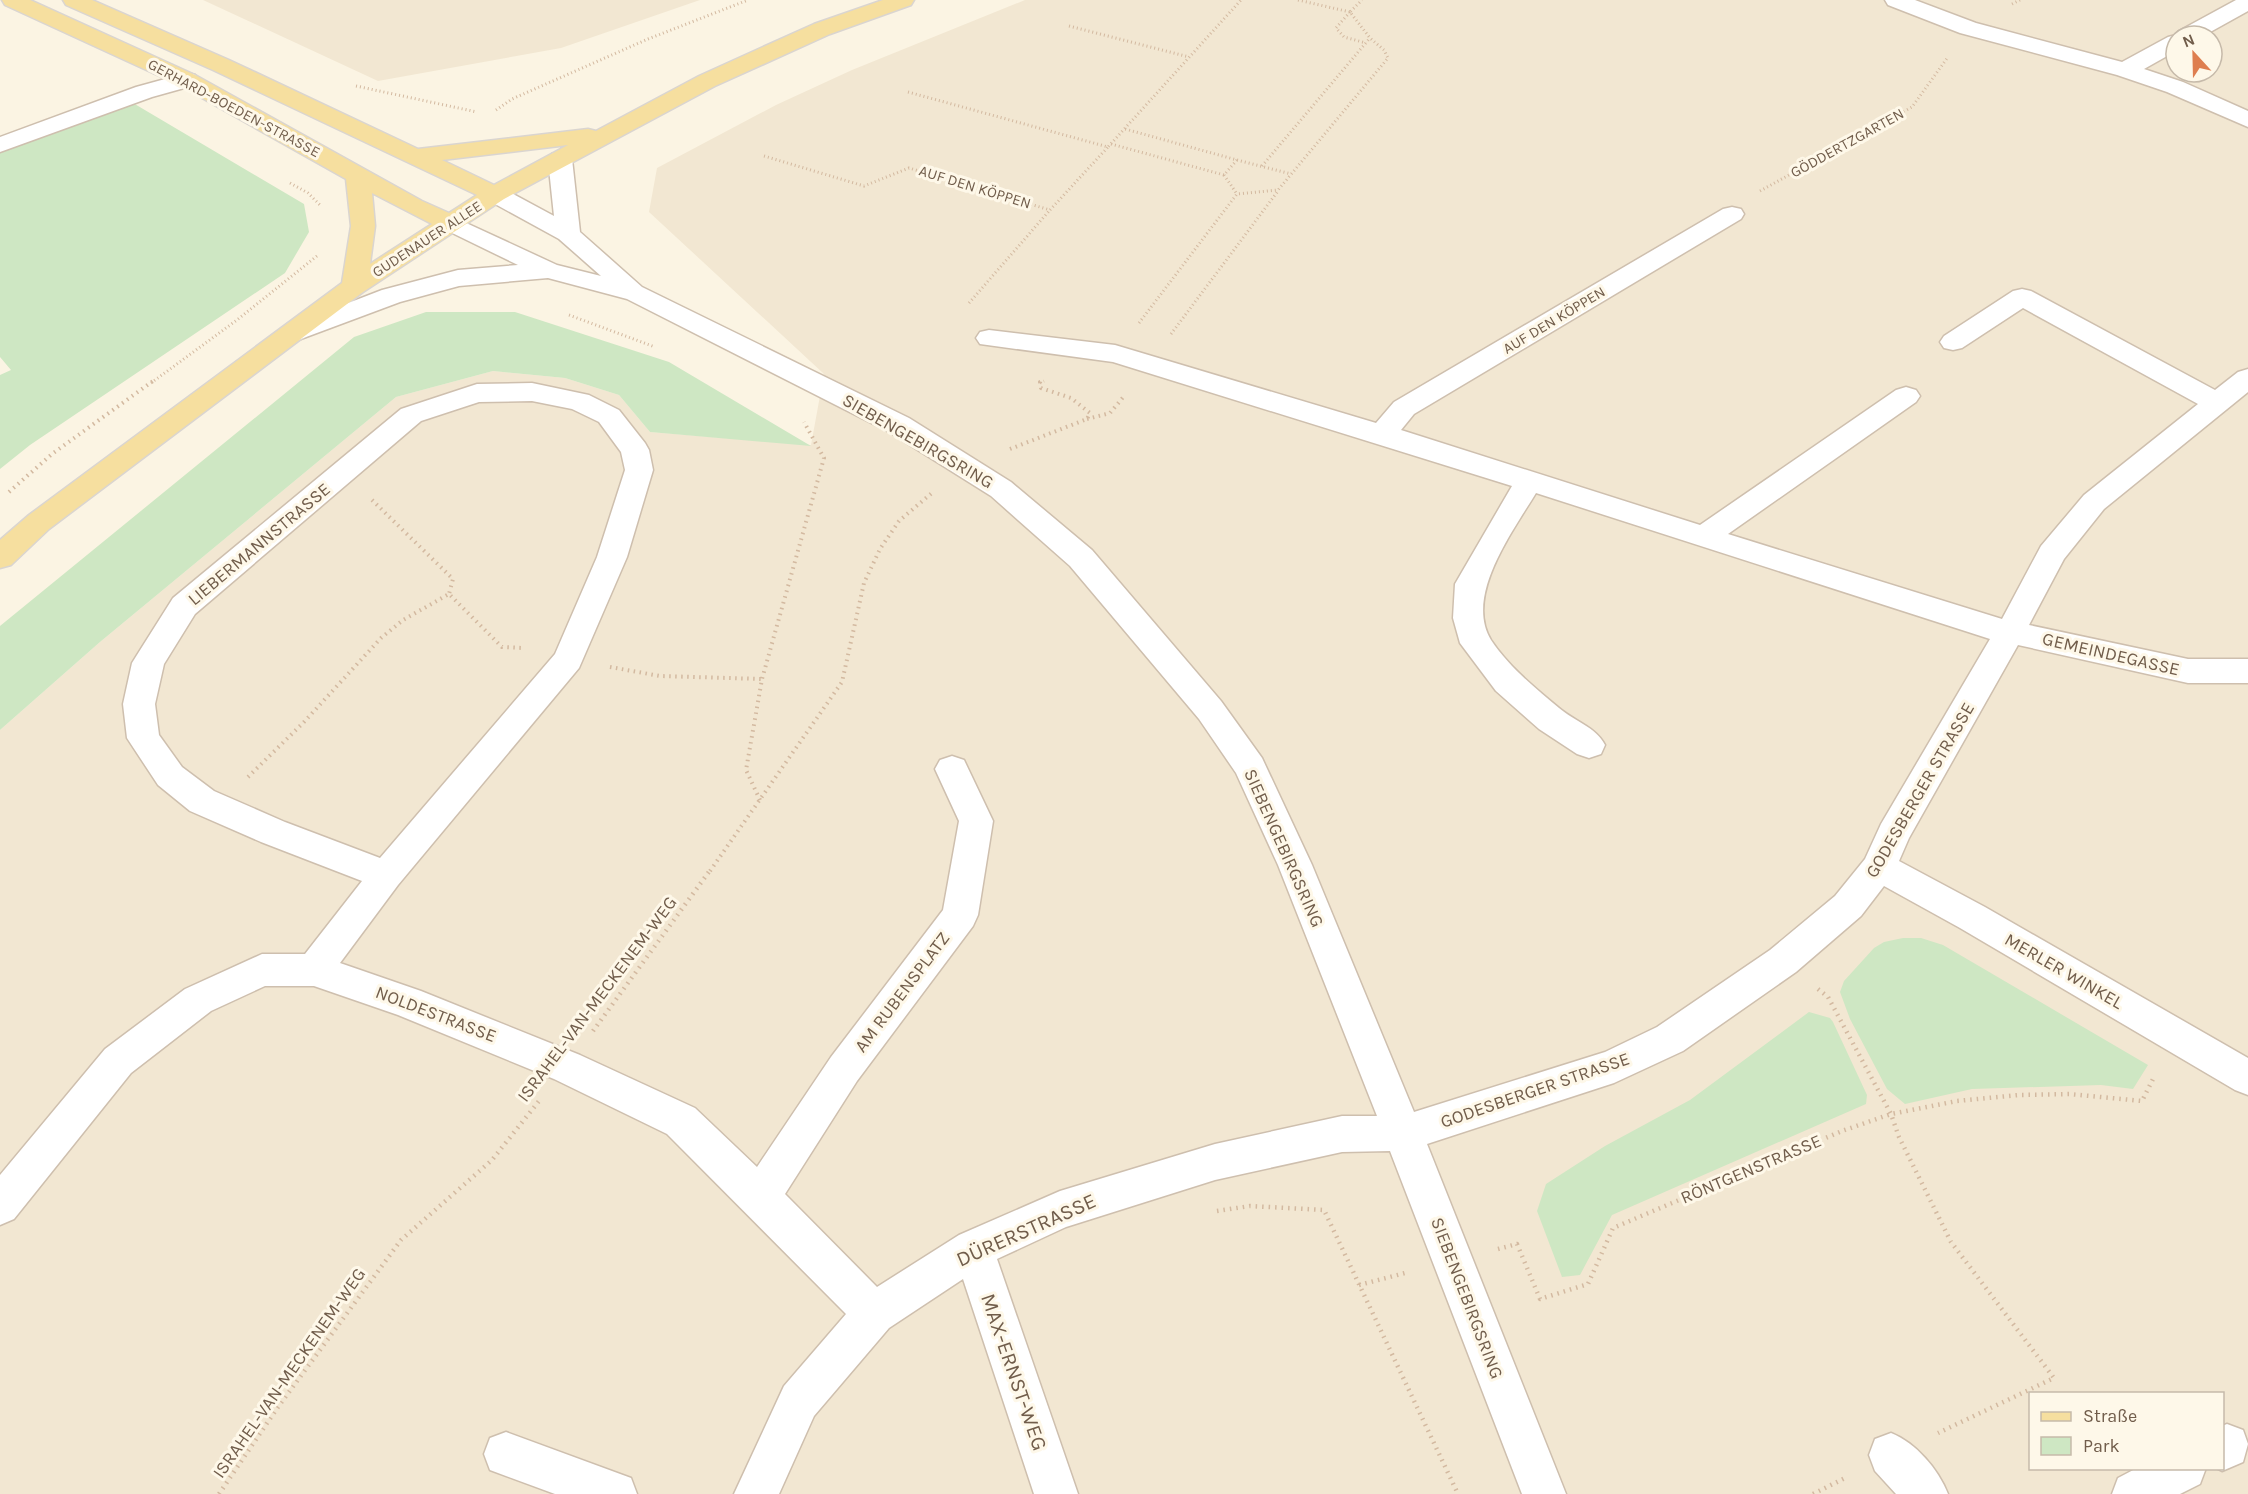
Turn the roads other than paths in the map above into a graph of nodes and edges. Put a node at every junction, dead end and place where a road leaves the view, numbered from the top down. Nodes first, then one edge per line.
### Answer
1 (13, 0) edge
2 (74, 0) edge
3 (903, 0) edge
4 (1896, 0) edge
5 (2248, 2) edge
6 (2209, 24) edge
7 (2164, 49) edge
8 (2125, 70) junction
9 (187, 80) junction
10 (2248, 120) edge
11 (606, 133) junction
12 (0, 145) edge
13 (417, 156) junction
14 (560, 159) junction
15 (358, 175) junction
16 (495, 194) junction
17 (1732, 214) road end
18 (451, 223) junction
19 (568, 234) junction
20 (548, 270) junction
21 (354, 286) junction
22 (636, 293) junction
23 (290, 335) junction
24 (989, 338) dead end
25 (1953, 342) dead end
26 (2248, 378) edge
27 (1906, 396) dead end
28 (2217, 403) junction
29 (1382, 434) junction
30 (1529, 481) junction
31 (1703, 537) junction
32 (0, 558) edge
33 (2010, 632) junction
34 (2248, 671) edge
35 (1589, 744) dead end
36 (951, 769) dead end
37 (1879, 867) junction
38 (386, 875) junction
39 (314, 970) junction
40 (2248, 1078) edge
41 (1403, 1133) junction
42 (760, 1197) junction
43 (0, 1206) edge
44 (973, 1249) junction
45 (874, 1313) junction
46 (506, 1454) dead end
47 (1891, 1455) road end
48 (2180, 1470) edge
49 (615, 1494) edge
50 (756, 1494) edge
51 (1056, 1494) edge
52 (1544, 1494) edge
53 (1926, 1494) edge
54 (2134, 1494) edge

1 - 9 main road, GERHARD-BOEDEN-STRASSE
2 - 13 main road, GERHARD-BOEDEN-STRASSE
3 - 11 main road, GUDENAUER ALLEE
4 - 8 street
5 - 6 street
7 - 8 street
8 - 10 street
9 - 12 street
9 - 15 main road, GERHARD-BOEDEN-STRASSE
11 - 13 main road
11 - 14 main road, GUDENAUER ALLEE
13 - 16 main road, GERHARD-BOEDEN-STRASSE
14 - 16 main road, GUDENAUER ALLEE
14 - 19 street
15 - 18 main road, GERHARD-BOEDEN-STRASSE
15 - 21 main road
16 - 18 main road, GUDENAUER ALLEE
16 - 19 street, SIEBENGEBIRGSRING
17 - 29 street, AUF DEN KÖPPEN
18 - 20 street, SIEBENGEBIRGSRING
18 - 21 main road, GUDENAUER ALLEE
19 - 22 street, SIEBENGEBIRGSRING
20 - 22 street, SIEBENGEBIRGSRING
20 - 23 street
21 - 23 main road, GUDENAUER ALLEE
22 - 41 street, SIEBENGEBIRGSRING
23 - 32 main road, GUDENAUER ALLEE
24 - 29 street
25 - 28 street
26 - 28 street, GODESBERGER STRASSE
27 - 31 street
28 - 33 street, GODESBERGER STRASSE
29 - 30 street
30 - 31 street
30 - 35 street
31 - 33 street
33 - 34 street, GEMEINDEGASSE
33 - 37 street, GODESBERGER STRASSE
36 - 42 street, AM RUBENSPLATZ
37 - 40 street, MERLER WINKEL
37 - 41 street, GODESBERGER STRASSE
38 - 38 street, LIEBERMANNSTRASSE
38 - 39 street, LIEBERMANNSTRASSE
39 - 42 street, NOLDESTRASSE
39 - 43 street, NOLDESTRASSE
41 - 44 street, DÜRERSTRASSE
41 - 52 street, SIEBENGEBIRGSRING
42 - 45 street, NOLDESTRASSE
44 - 45 street, DÜRERSTRASSE
44 - 51 street, MAX-ERNST-WEG
45 - 50 street, DÜRERSTRASSE
46 - 49 street
47 - 53 street
48 - 54 street

